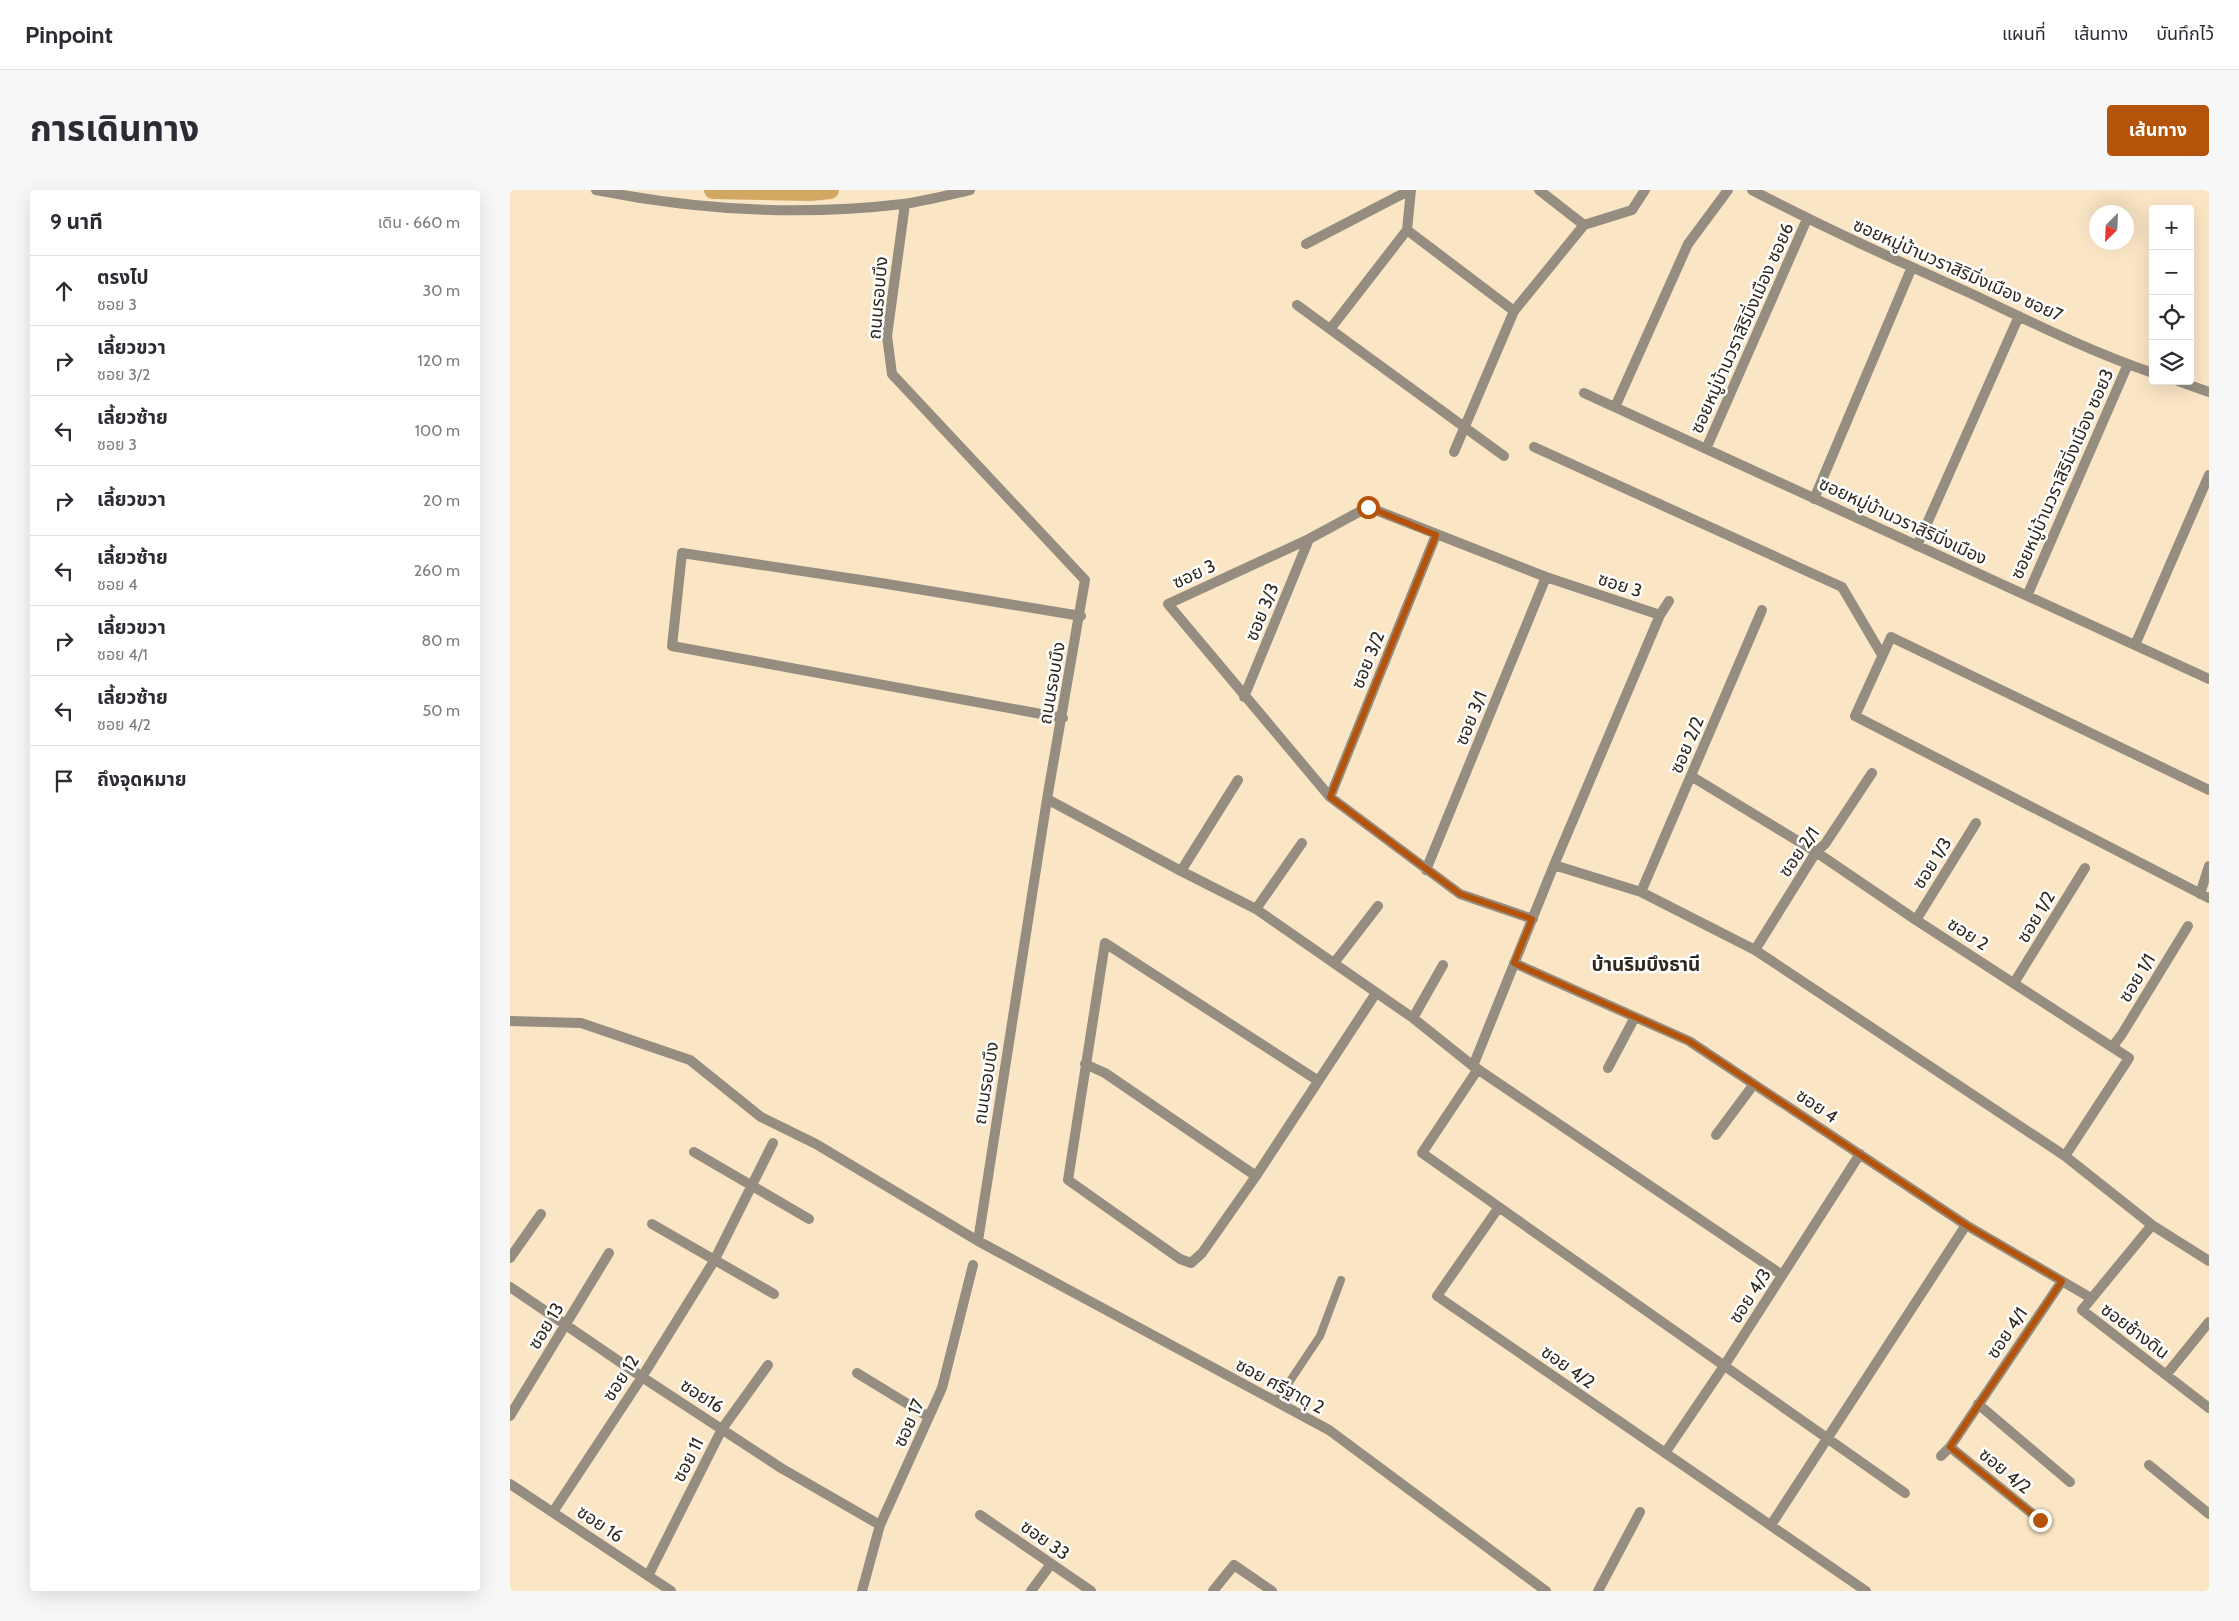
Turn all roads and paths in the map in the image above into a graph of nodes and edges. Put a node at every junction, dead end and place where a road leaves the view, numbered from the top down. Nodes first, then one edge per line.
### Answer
1 (596, 190) edge
2 (970, 190) edge
3 (1411, 190) edge
4 (1539, 190) edge
5 (1645, 190) edge
6 (1728, 190) edge
7 (1752, 190) edge
8 (904, 204) junction
9 (1807, 219) junction
10 (1584, 225) junction
11 (1407, 230) junction
12 (1306, 244) dead end
13 (1912, 267) junction
14 (1297, 305) dead end
15 (1514, 312) junction
16 (2019, 316) junction
17 (1330, 328) junction
18 (2128, 364) junction
19 (2149, 372) edge
20 (2189, 385) edge
21 (2209, 392) edge
22 (1584, 393) dead end
23 (1615, 407) junction
24 (1465, 426) junction
25 (1534, 447) dead end
26 (1706, 449) junction
27 (1454, 452) dead end
28 (1504, 456) dead end
29 (2209, 475) edge
30 (1814, 499) junction
31 (1436, 535) junction
32 (1309, 538) junction
33 (1917, 546) junction
34 (1546, 577) junction
35 (2027, 596) junction
36 (1668, 601) dead end
37 (1762, 610) dead end
38 (1660, 615) junction
39 (1081, 616) junction
40 (2134, 645) junction
41 (1882, 655) junction
42 (2209, 679) edge
43 (1244, 698) junction
44 (1063, 718) junction
45 (1872, 774) dead end
46 (1691, 776) junction
47 (1238, 780) dead end
48 (2209, 790) edge
49 (1330, 797) junction
50 (1047, 799) junction
51 (1976, 823) dead end
52 (1302, 843) dead end
53 (1816, 852) junction
54 (1554, 865) junction
55 (2209, 866) edge
56 (2085, 868) dead end
57 (1426, 870) junction
58 (1181, 871) junction
59 (1641, 892) junction
60 (2205, 896) edge
61 (1378, 906) dead end
62 (1256, 908) junction
63 (1532, 919) junction
64 (1916, 920) junction
65 (2188, 926) dead end
66 (1755, 950) junction
67 (1334, 963) junction
68 (1514, 963) junction
69 (1443, 965) dead end
70 (2014, 983) junction
71 (1376, 992) junction
72 (1635, 1017) junction
73 (1413, 1018) junction
74 (510, 1021) edge
75 (2112, 1046) junction
76 (1084, 1064) junction
77 (1476, 1068) junction
78 (1608, 1068) dead end
79 (1318, 1080) junction
80 (1754, 1084) junction
81 (1716, 1135) dead end
82 (773, 1143) dead end
83 (694, 1152) dead end
84 (1860, 1154) junction
85 (2065, 1156) junction
86 (1256, 1176) junction
87 (752, 1186) junction
88 (1499, 1207) junction
89 (541, 1214) dead end
90 (809, 1219) dead end
91 (652, 1224) dead end
92 (1966, 1225) junction
93 (2152, 1225) junction
94 (978, 1241) junction
95 (609, 1253) dead end
96 (510, 1258) edge
97 (2209, 1260) edge
98 (714, 1261) junction
99 (973, 1265) dead end
100 (1782, 1276) junction
101 (1340, 1280) dead end
102 (2062, 1281) junction
103 (510, 1287) edge
104 (774, 1294) dead end
105 (2091, 1298) junction
106 (2209, 1322) edge
107 (566, 1324) junction
108 (768, 1365) dead end
109 (1724, 1366) junction
110 (857, 1373) dead end
111 (2166, 1374) junction
112 (642, 1377) junction
113 (1276, 1402) junction
114 (1978, 1404) junction
115 (2209, 1408) edge
116 (510, 1416) edge
117 (929, 1417) junction
118 (722, 1429) junction
119 (1827, 1439) junction
120 (1950, 1447) junction
121 (1665, 1453) junction
122 (1941, 1456) dead end
123 (2149, 1465) dead end
124 (2070, 1482) dead end
125 (510, 1484) edge
126 (1905, 1493) dead end
127 (554, 1512) junction
128 (1640, 1512) dead end
129 (980, 1514) dead end
130 (2209, 1514) edge
131 (2040, 1520) dead end
132 (1771, 1525) junction
133 (880, 1526) junction
134 (1051, 1564) junction
135 (648, 1576) junction
136 (671, 1591) edge
137 (862, 1591) edge
138 (1031, 1591) edge
139 (1091, 1591) edge
140 (1214, 1591) edge
141 (1272, 1591) edge
142 (1546, 1591) edge
143 (1598, 1591) edge
144 (1866, 1591) edge

1 - 8 street
2 - 8 street
3 - 11 street
3 - 12 street
4 - 10 street
5 - 10 street
6 - 23 street
7 - 9 street, ซอยหมู่บ้านวราสิริมิ่งเมือง ซอย7
8 - 39 street, ถนนรอบบึง
9 - 13 street, ซอยหมู่บ้านวราสิริมิ่งเมือง ซอย7
9 - 26 street, ซอยหมู่บ้านวราสิริมิ่งเมือง ซอย6
10 - 15 street
11 - 15 street
11 - 17 street
13 - 16 street, ซอยหมู่บ้านวราสิริมิ่งเมือง ซอย7
13 - 30 street
14 - 17 street
15 - 24 street
16 - 18 street, ซอยหมู่บ้านวราสิริมิ่งเมือง ซอย7
16 - 33 street
17 - 24 street
18 - 19 street, ซอยหมู่บ้านวราสิริมิ่งเมือง ซอย7
18 - 35 street, ซอยหมู่บ้านวราสิริมิ่งเมือง ซอย3
20 - 21 street
22 - 23 street, ซอยหมู่บ้านวราสิริมิ่งเมือง
23 - 26 street, ซอยหมู่บ้านวราสิริมิ่งเมือง
24 - 27 street
24 - 28 street
25 - 41 street
26 - 30 street, ซอยหมู่บ้านวราสิริมิ่งเมือง
29 - 40 street
30 - 33 street, ซอยหมู่บ้านวราสิริมิ่งเมือง
31 - 32 street, ซอย 3
31 - 34 street, ซอย 3
31 - 49 street, ซอย 3/2
32 - 43 street, ซอย 3/3
32 - 43 street, ซอย 3
33 - 35 street, ซอยหมู่บ้านวราสิริมิ่งเมือง
34 - 38 street, ซอย 3
34 - 57 street, ซอย 3/1
35 - 40 street, ซอยหมู่บ้านวราสิริมิ่งเมือง
36 - 38 street
37 - 46 street, ซอย 2/2
38 - 54 street
39 - 44 street, ถนนรอบบึง
39 - 44 street
40 - 42 street, ซอยหมู่บ้านวราสิริมิ่งเมือง
41 - 48 street
41 - 60 street
43 - 49 street, ซอย 3
44 - 50 street, ถนนรอบบึง
45 - 53 street, ซอย 2/1
46 - 53 street, ซอย 2
46 - 59 street, ซอย 2/2
47 - 58 street
49 - 57 street, ซอย 3
50 - 58 street
50 - 94 street, ถนนรอบบึง
51 - 64 street, ซอย 1/3
52 - 62 street
53 - 64 street, ซอย 2
53 - 66 street, ซอย 2/1
54 - 59 street
54 - 63 street
55 - 60 street
56 - 70 street, ซอย 1/2
57 - 63 street, ซอย 3
58 - 62 street
59 - 66 street
61 - 67 street
62 - 67 street
63 - 68 street
64 - 70 street, ซอย 2
65 - 75 street, ซอย 1/1
66 - 85 street
67 - 71 street
68 - 72 street, ซอย 4
68 - 77 street
69 - 73 street
70 - 75 street, ซอย 2
71 - 73 street
71 - 79 street
72 - 78 street
72 - 80 street, ซอย 4
73 - 77 street
74 - 94 street, ซอย ศรีฐาตุ 2
75 - 85 street, ซอย 2
76 - 79 street
76 - 86 street
76 - 86 street
77 - 88 street
77 - 100 street
79 - 86 street
80 - 81 street
80 - 84 street, ซอย 4
82 - 87 street, ซอย 12
83 - 87 street
84 - 92 street, ซอย 4
84 - 100 street, ซอย 4/3
85 - 93 street
87 - 90 street
87 - 98 street, ซอย 12
88 - 109 street
88 - 121 street, ซอย 4/2
89 - 96 street
91 - 98 street
92 - 102 street, ซอย 4
92 - 119 street
93 - 97 street
93 - 105 street, ซอยช้างดิน
94 - 113 street, ซอย ศรีฐาตุ 2
95 - 107 street, ซอย 13
98 - 104 street
98 - 112 street, ซอย 12
99 - 117 street, ซอย 17
100 - 109 street, ซอย 4/3
101 - 113 lane
102 - 105 street, ซอย 4
102 - 114 street, ซอย 4/1
103 - 107 street, ซอย16
105 - 111 street, ซอยช้างดิน
106 - 111 street
107 - 112 street, ซอย16
107 - 116 street, ซอย 13
108 - 118 street, ซอย 11
109 - 119 street
109 - 121 street, ซอย 4/3
110 - 117 street
111 - 115 street, ซอยช้างดิน
112 - 118 street, ซอย16
112 - 127 street, ซอย 12
113 - 142 street, ซอย ศรีฐาตุ 2
114 - 120 street, ซอย 4/1
114 - 124 street
117 - 133 street, ซอย 17
118 - 133 street, ซอย16
118 - 135 street, ซอย 11
119 - 126 street
119 - 132 street
120 - 122 street, ซอย 4/1
120 - 131 street, ซอย 4/2
121 - 132 street, ซอย 4/2
123 - 130 street
125 - 127 street, ซอย 16
127 - 135 street, ซอย 16
128 - 143 street
129 - 134 street, ซอย 33
132 - 144 street, ซอย 4/2
133 - 137 street, ซอย 17
134 - 138 street
134 - 139 street, ซอย 33
135 - 136 street, ซอย 16
140 - 141 street

